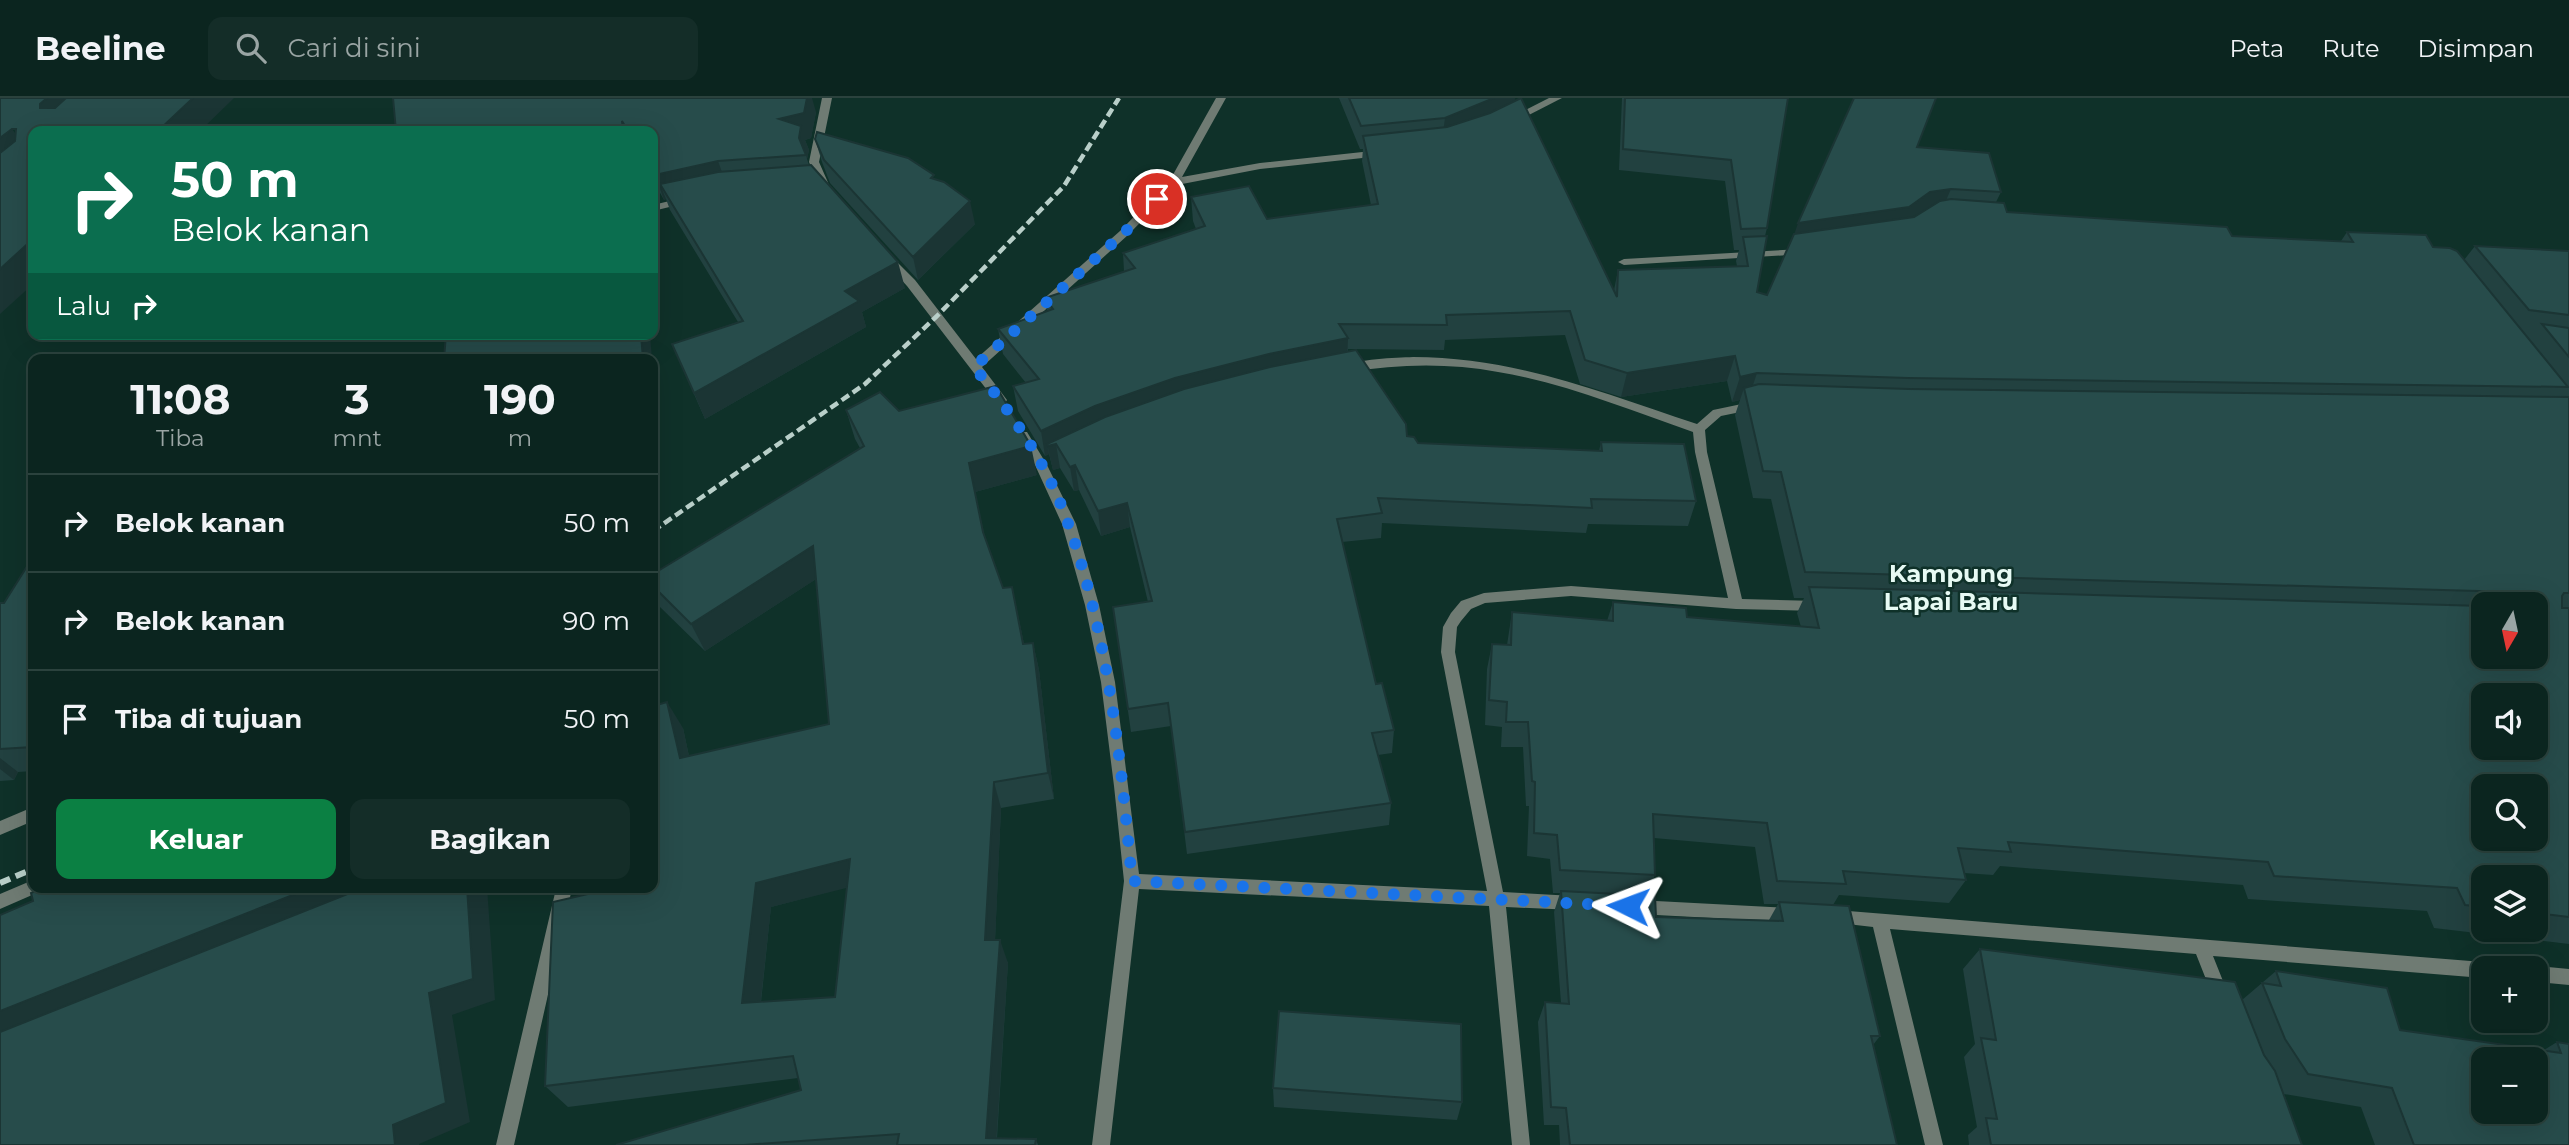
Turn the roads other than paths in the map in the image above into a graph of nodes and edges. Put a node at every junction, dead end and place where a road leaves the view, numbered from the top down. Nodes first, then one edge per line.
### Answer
1 (827, 98) edge
2 (1221, 98) edge
3 (1557, 98) edge
4 (1495, 128) edge
5 (1389, 152) edge
6 (1174, 182) junction
7 (810, 186) edge
8 (700, 197) edge
9 (658, 207) edge
10 (878, 248) edge
11 (1818, 250) edge
12 (1624, 262) dead end
13 (974, 367) junction
14 (1337, 370) edge
15 (1772, 405) edge
16 (1699, 429) junction
17 (1736, 604) junction
18 (1833, 607) edge
19 (28, 816) edge
20 (0, 828) edge
21 (1132, 881) junction
22 (28, 889) edge
23 (563, 893) edge
24 (1497, 901) junction
25 (0, 902) edge
26 (1586, 904) edge
27 (1614, 905) edge
28 (1879, 919) junction
29 (2202, 949) junction
30 (2471, 969) edge
31 (2548, 975) edge
32 (2569, 977) edge
33 (2225, 1008) edge
34 (505, 1145) edge
35 (1101, 1145) edge
36 (1521, 1145) edge
37 (1934, 1145) edge

1 - 7 street
2 - 6 street
3 - 4 street
5 - 6 street
6 - 13 street
8 - 9 street
10 - 13 street
11 - 12 street
13 - 21 street
14 - 16 street
15 - 16 street
16 - 17 street
17 - 18 street
17 - 24 street
19 - 20 street
21 - 24 street
21 - 35 street
22 - 25 street
23 - 34 street
24 - 26 street
24 - 36 street
27 - 28 street
28 - 29 street
28 - 37 street
29 - 30 street
29 - 33 street
31 - 32 street

